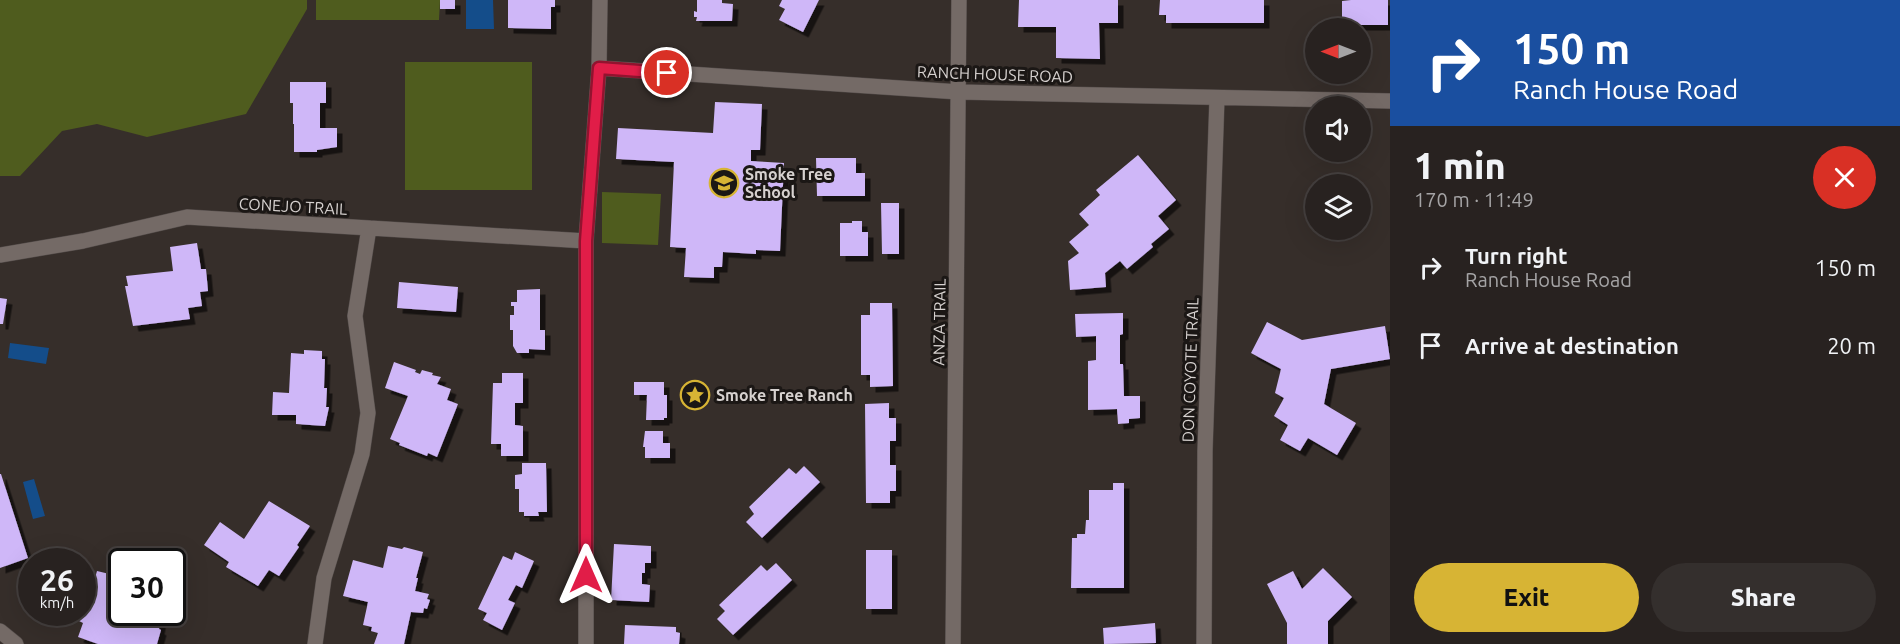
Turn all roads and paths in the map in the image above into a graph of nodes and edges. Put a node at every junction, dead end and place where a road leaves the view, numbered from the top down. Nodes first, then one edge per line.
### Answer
1 (600, 0) edge
2 (959, 0) edge
3 (599, 68) junction
4 (959, 92) junction
5 (1217, 98) junction
6 (1390, 101) edge
7 (369, 228) junction
8 (586, 241) junction
9 (0, 255) edge
10 (0, 631) edge
11 (16, 644) edge
12 (315, 644) edge
13 (586, 644) edge
14 (953, 644) edge
15 (1204, 644) edge

1 - 3 street
2 - 4 street, ANZA TRAIL
3 - 4 street, RANCH HOUSE ROAD
3 - 8 street
4 - 5 street, RANCH HOUSE ROAD
4 - 14 street, ANZA TRAIL
5 - 6 street, RANCH HOUSE ROAD
5 - 15 street, DON COYOTE TRAIL
7 - 8 street, CONEJO TRAIL
7 - 9 street, CONEJO TRAIL
7 - 12 street
8 - 13 street
10 - 11 street

